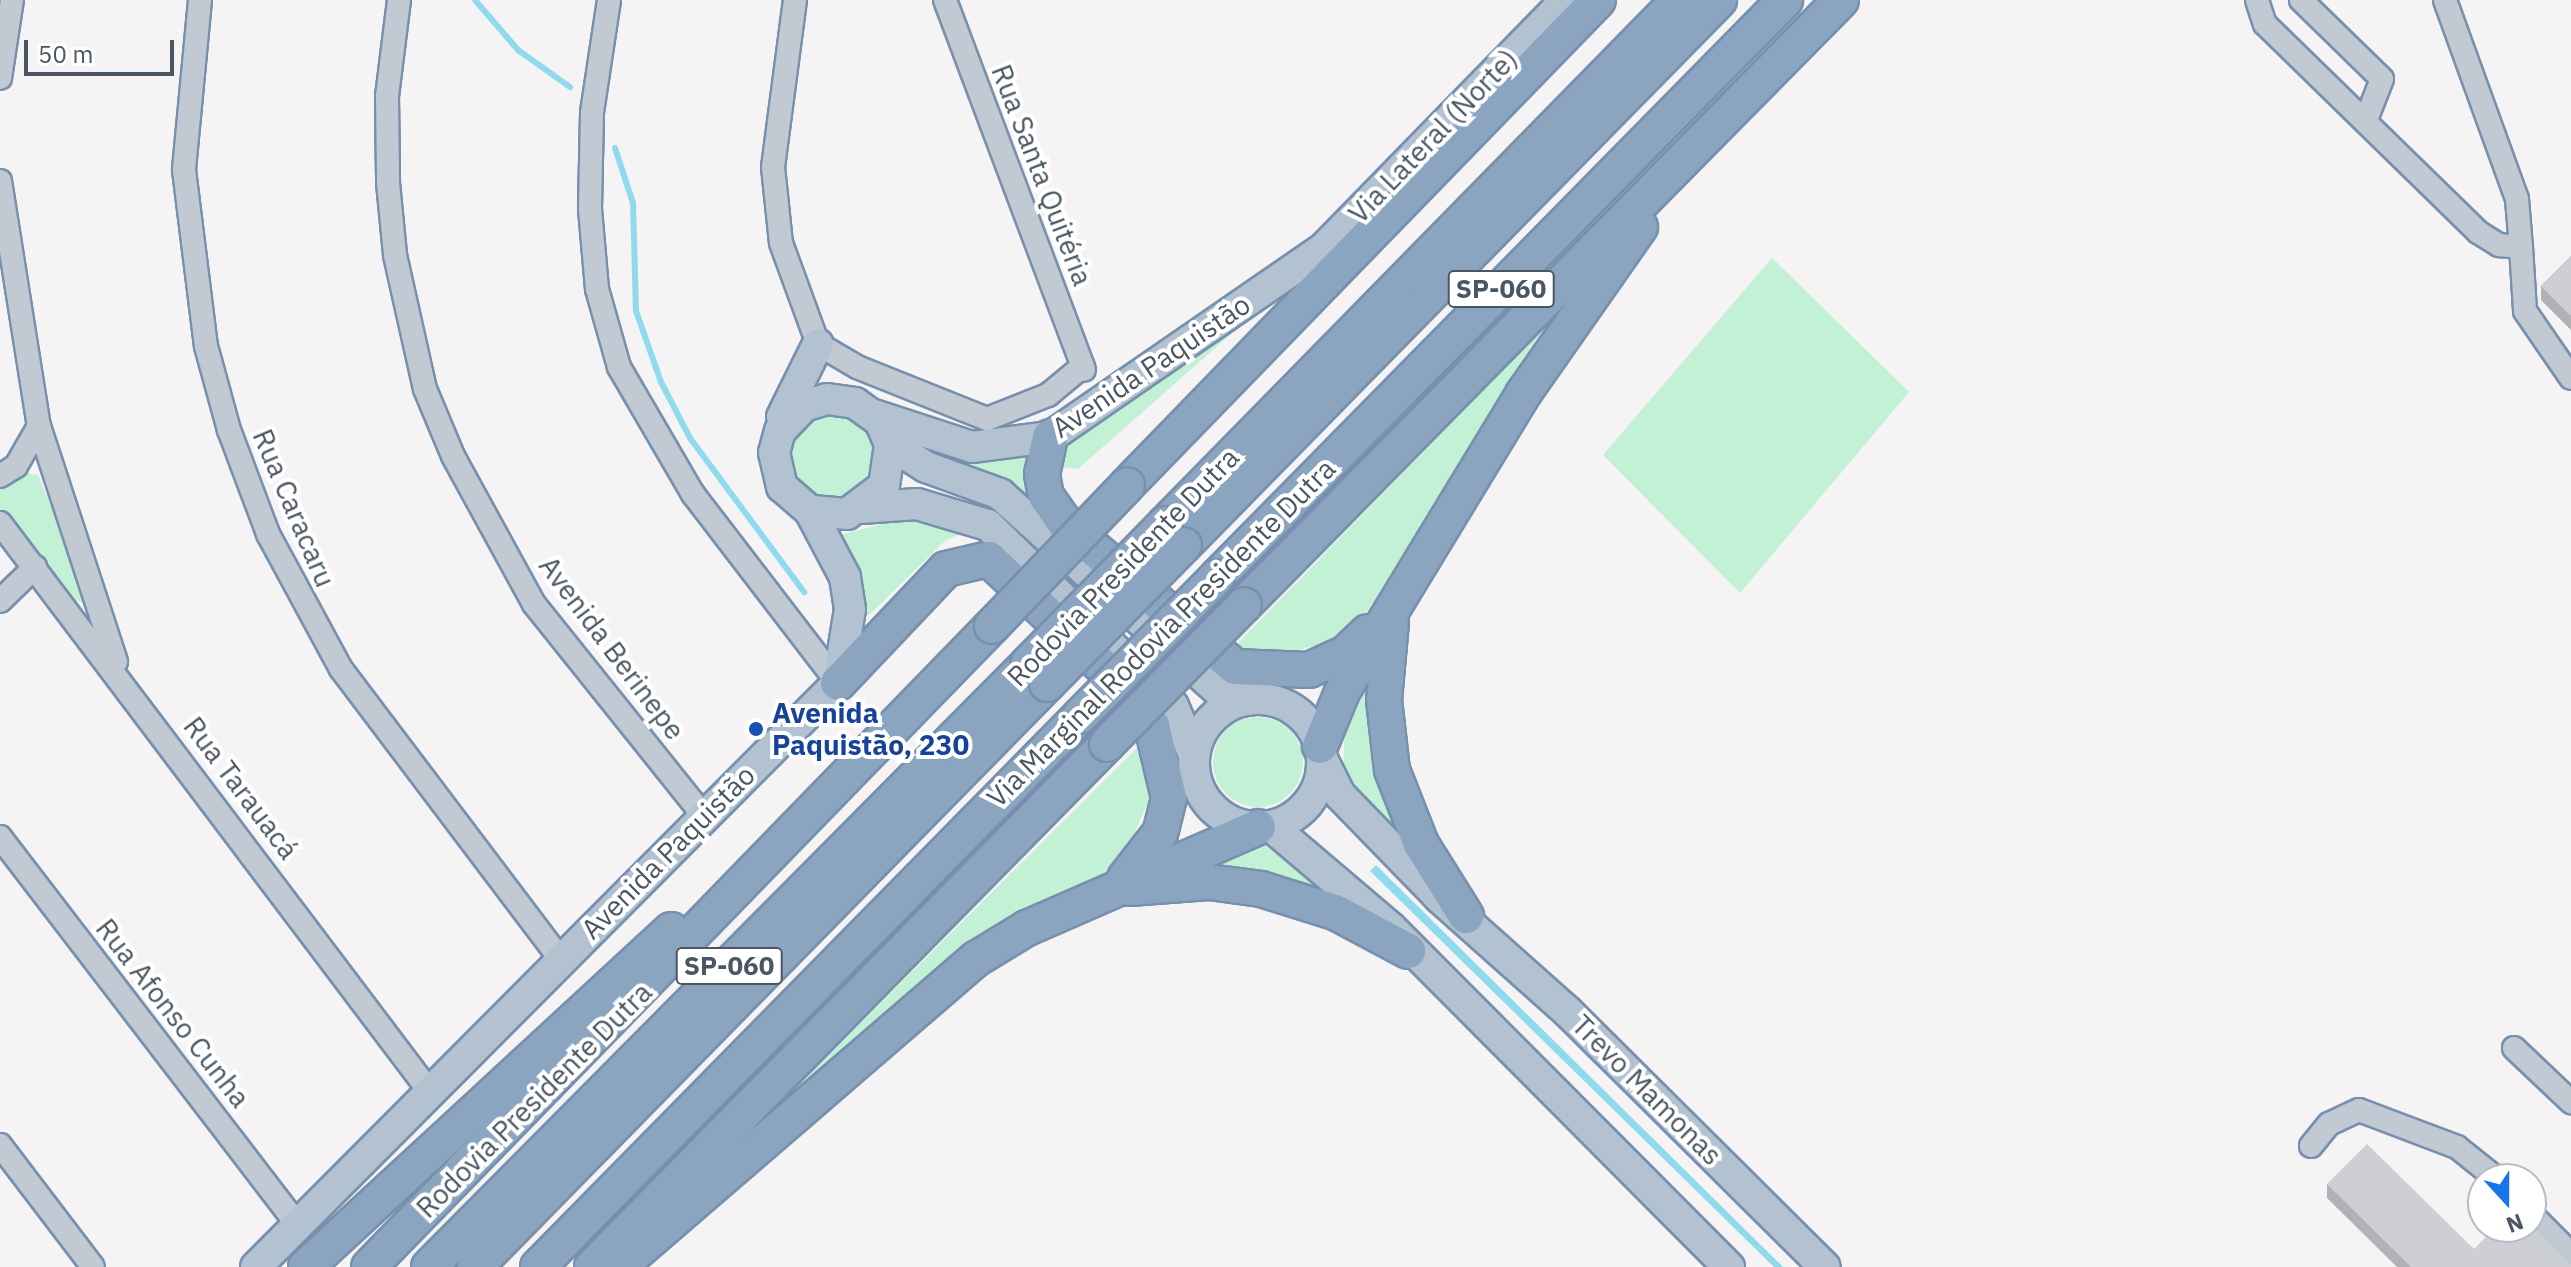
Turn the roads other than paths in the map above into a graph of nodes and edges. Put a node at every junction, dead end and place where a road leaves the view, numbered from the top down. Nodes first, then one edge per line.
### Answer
1 (12, 0) edge
2 (200, 0) edge
3 (399, 0) edge
4 (609, 0) edge
5 (795, 0) edge
6 (945, 0) edge
7 (1566, 0) edge
8 (1598, 0) edge
9 (1679, 0) edge
10 (1719, 0) edge
11 (1785, 0) edge
12 (1841, 0) edge
13 (2257, 0) edge
14 (2301, 0) edge
15 (2445, 0) edge
16 (0, 78) edge
17 (2367, 117) junction
18 (1697, 146) junction
19 (0, 181) edge
20 (2521, 247) junction
21 (1297, 267) joint
22 (818, 344) junction
23 (2571, 378) edge
24 (874, 415) junction
25 (39, 426) junction
26 (780, 431) junction
27 (1050, 437) junction
28 (890, 444) junction
29 (0, 476) edge
30 (861, 508) junction
31 (810, 511) junction
32 (0, 523) edge
33 (1174, 535) junction
34 (35, 567) junction
35 (0, 601) edge
36 (1395, 602) junction
37 (1038, 674) junction
38 (122, 679) junction
39 (838, 683) junction
40 (1249, 700) junction
41 (1321, 753) junction
42 (1194, 755) junction
43 (704, 816) junction
44 (1265, 826) junction
45 (0, 837) edge
46 (783, 846) junction
47 (1113, 889) junction
48 (1466, 916) junction
49 (1408, 951) junction
50 (561, 960) junction
51 (2514, 1048) dead end
52 (430, 1092) junction
53 (2571, 1102) edge
54 (0, 1145) edge
55 (2311, 1146) dead end
56 (2477, 1163) edge
57 (298, 1225) junction
58 (2547, 1230) edge
59 (2571, 1254) edge
60 (93, 1267) edge
61 (256, 1267) edge
62 (306, 1267) edge
63 (369, 1267) edge
64 (429, 1267) edge
65 (475, 1267) edge
66 (538, 1267) edge
67 (592, 1267) edge
68 (619, 1267) edge
69 (1729, 1267) edge
70 (1825, 1267) edge

1 - 16 street
2 - 50 street, Rua Caracaru
3 - 43 street, Avenida Berinepe
4 - 39 street
5 - 22 street
6 - 22 street, Rua Santa Quitéria
7 - 21 main road, Via Lateral (Norte)
8 - 46 highway, Rodovia Presidente Dutra / SP-060, bridge
9 - 33 highway, Rodovia Presidente Dutra / SP-060
10 - 33 highway, Rodovia Presidente Dutra / SP-060
11 - 66 highway, Via Marginal Rodovia Presidente Dutra / SP-060, bridge
12 - 18 highway
13 - 17 street
14 - 17 street
15 - 20 street
17 - 20 street
18 - 36 highway
18 - 67 highway, bridge
19 - 25 street
20 - 23 street
21 - 27 main road, Avenida Paquistão
22 - 26 main road
24 - 26 main road, Avenida Paquistão
24 - 27 main road, Avenida Paquistão
24 - 28 main road
25 - 29 street
25 - 38 street
26 - 31 main road
27 - 36 highway
28 - 30 main road
28 - 40 main road
30 - 31 main road
30 - 42 main road
31 - 39 main road
32 - 34 street, Rua Tarauacá
33 - 37 highway, Rodovia Presidente Dutra / SP-060, bridge
34 - 35 street
34 - 38 street, Rua Tarauacá
36 - 41 highway
36 - 48 highway
37 - 64 highway, Rodovia Presidente Dutra / SP-060
37 - 65 highway, Rodovia Presidente Dutra / SP-060
38 - 52 street, Rua Tarauacá
39 - 43 main road, Avenida Paquistão
39 - 47 highway
40 - 41 main road
40 - 42 main road
41 - 44 main road
41 - 48 main road, Trevo Mamonas
42 - 44 main road
43 - 50 main road, Avenida Paquistão
44 - 47 highway
44 - 49 main road
45 - 57 street, Rua Afonso Cunha
46 - 62 highway
46 - 63 highway, Rodovia Presidente Dutra / SP-060
47 - 49 highway
47 - 68 highway
48 - 70 main road, Trevo Mamonas
49 - 69 main road
50 - 52 main road, Avenida Paquistão
51 - 53 street
52 - 57 main road, Avenida Paquistão
54 - 60 street
55 - 56 street
57 - 61 main road, Avenida Paquistão
58 - 59 street

